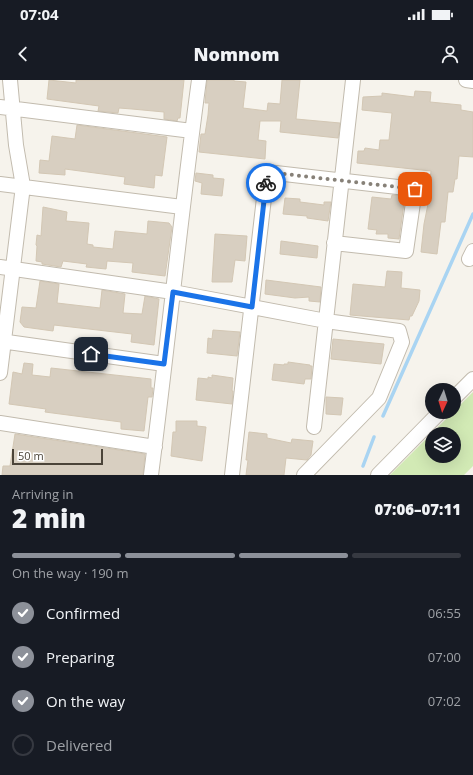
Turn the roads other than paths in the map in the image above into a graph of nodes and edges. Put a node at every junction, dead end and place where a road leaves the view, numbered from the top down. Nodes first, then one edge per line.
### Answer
1 (10, 80) edge
2 (199, 80) edge
3 (353, 80) edge
4 (466, 80) edge
5 (473, 81) edge
6 (6, 108) edge
7 (192, 131) junction
8 (341, 181) junction
9 (0, 184) edge
10 (23, 186) junction
11 (182, 208) junction
12 (334, 243) junction
13 (6, 268) edge
14 (173, 292) junction
15 (252, 307) junction
16 (326, 321) junction
17 (2, 341) edge
18 (164, 364) junction
19 (0, 373) edge
20 (473, 379) edge
21 (461, 391) edge
22 (433, 419) edge
23 (0, 423) edge
24 (314, 427) dead end
25 (155, 447) junction
26 (151, 475) edge
27 (232, 475) edge
28 (304, 475) edge
29 (378, 475) edge

1 - 6 street
2 - 7 street
3 - 8 street
4 - 5 street
6 - 7 street
6 - 10 street
7 - 11 street
8 - 12 street
8 - 12 street
8 - 15 street
9 - 10 street
10 - 11 street
10 - 13 street
11 - 14 street
12 - 16 street
13 - 14 street
13 - 17 street
14 - 15 street
14 - 18 street
15 - 16 street
15 - 27 street
16 - 24 street
16 - 28 street
17 - 18 street
17 - 19 street
18 - 25 street
20 - 21 street
22 - 29 street
23 - 25 street
25 - 26 street

